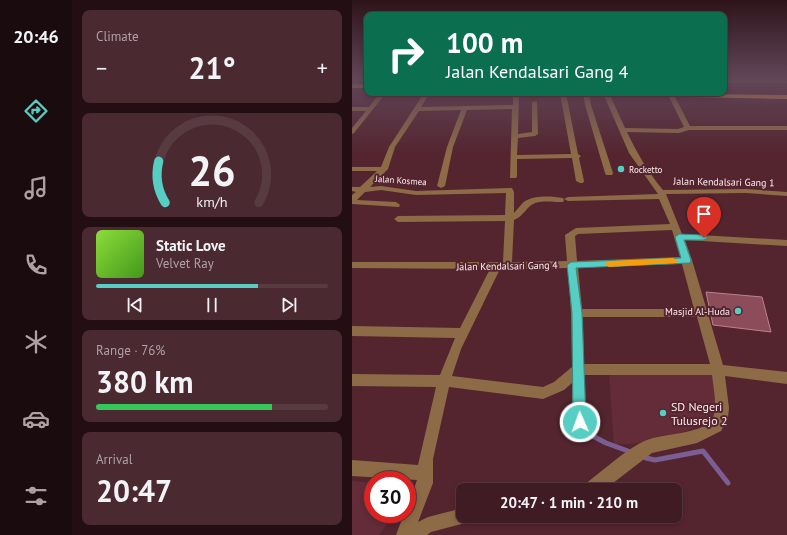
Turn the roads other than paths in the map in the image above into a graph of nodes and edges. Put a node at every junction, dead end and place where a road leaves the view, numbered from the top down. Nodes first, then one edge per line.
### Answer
1 (374, 104) edge
2 (419, 104) edge
3 (515, 104) edge
4 (535, 104) edge
5 (565, 104) edge
6 (588, 104) edge
7 (611, 104) edge
8 (675, 104) edge
9 (515, 107) junction
10 (465, 108) junction
11 (352, 109) edge
12 (370, 109) junction
13 (416, 109) junction
14 (688, 128) junction
15 (787, 128) edge
16 (622, 130) junction
17 (352, 132) edge
18 (514, 136) junction
19 (577, 156) junction
20 (514, 157) junction
21 (352, 169) edge
22 (384, 169) junction
23 (609, 173) dead end
24 (513, 176) dead end
25 (580, 181) dead end
26 (441, 186) dead end
27 (366, 187) junction
28 (352, 189) edge
29 (661, 194) junction
30 (787, 194) edge
31 (352, 201) edge
32 (396, 205) dead end
33 (510, 218) junction
34 (398, 219) dead end
35 (677, 232) junction
36 (787, 244) edge
37 (687, 260) junction
38 (352, 265) edge
39 (571, 265) junction
40 (502, 266) junction
41 (577, 313) junction
42 (702, 313) junction
43 (352, 331) edge
44 (462, 334) junction
45 (578, 369) junction
46 (718, 370) junction
47 (787, 378) edge
48 (352, 380) edge
49 (444, 381) junction
50 (580, 422) dead end
51 (352, 468) edge
52 (426, 473) junction
53 (600, 483) edge
54 (456, 518) edge
55 (404, 535) edge
56 (412, 535) edge

1 - 12 street
2 - 13 street, Jalan Kosmea
3 - 9 street
4 - 18 street
5 - 19 street
6 - 23 street
7 - 16 street
8 - 14 street
9 - 10 street
9 - 18 street
10 - 13 street
10 - 26 street
11 - 12 street
12 - 17 street
13 - 22 street, Jalan Kosmea
14 - 15 street
14 - 16 street
16 - 29 street
18 - 20 street
19 - 20 street
19 - 25 street
20 - 24 street
21 - 22 street
22 - 27 street, Jalan Kosmea
27 - 28 street
27 - 31 street
27 - 33 street, Jalan Kosmea
29 - 30 street, Jalan Kendalsari Gang 1
29 - 33 street, Jalan Kendalsari Gang 1
29 - 35 street
31 - 32 street
33 - 34 street
33 - 40 street
35 - 36 street
35 - 37 street
35 - 39 street
37 - 39 street, Jalan Kendalsari Gang 4
37 - 42 street
38 - 40 street, Jalan Kendalsari Gang 4
39 - 40 street, Jalan Kendalsari Gang 4
39 - 41 street
40 - 44 street
41 - 42 street
41 - 45 street
42 - 46 street
43 - 44 street
44 - 49 street
45 - 46 street
45 - 49 street
45 - 50 street
46 - 47 street
46 - 53 street
48 - 49 street
49 - 52 street
51 - 52 street
52 - 55 street
54 - 56 street

